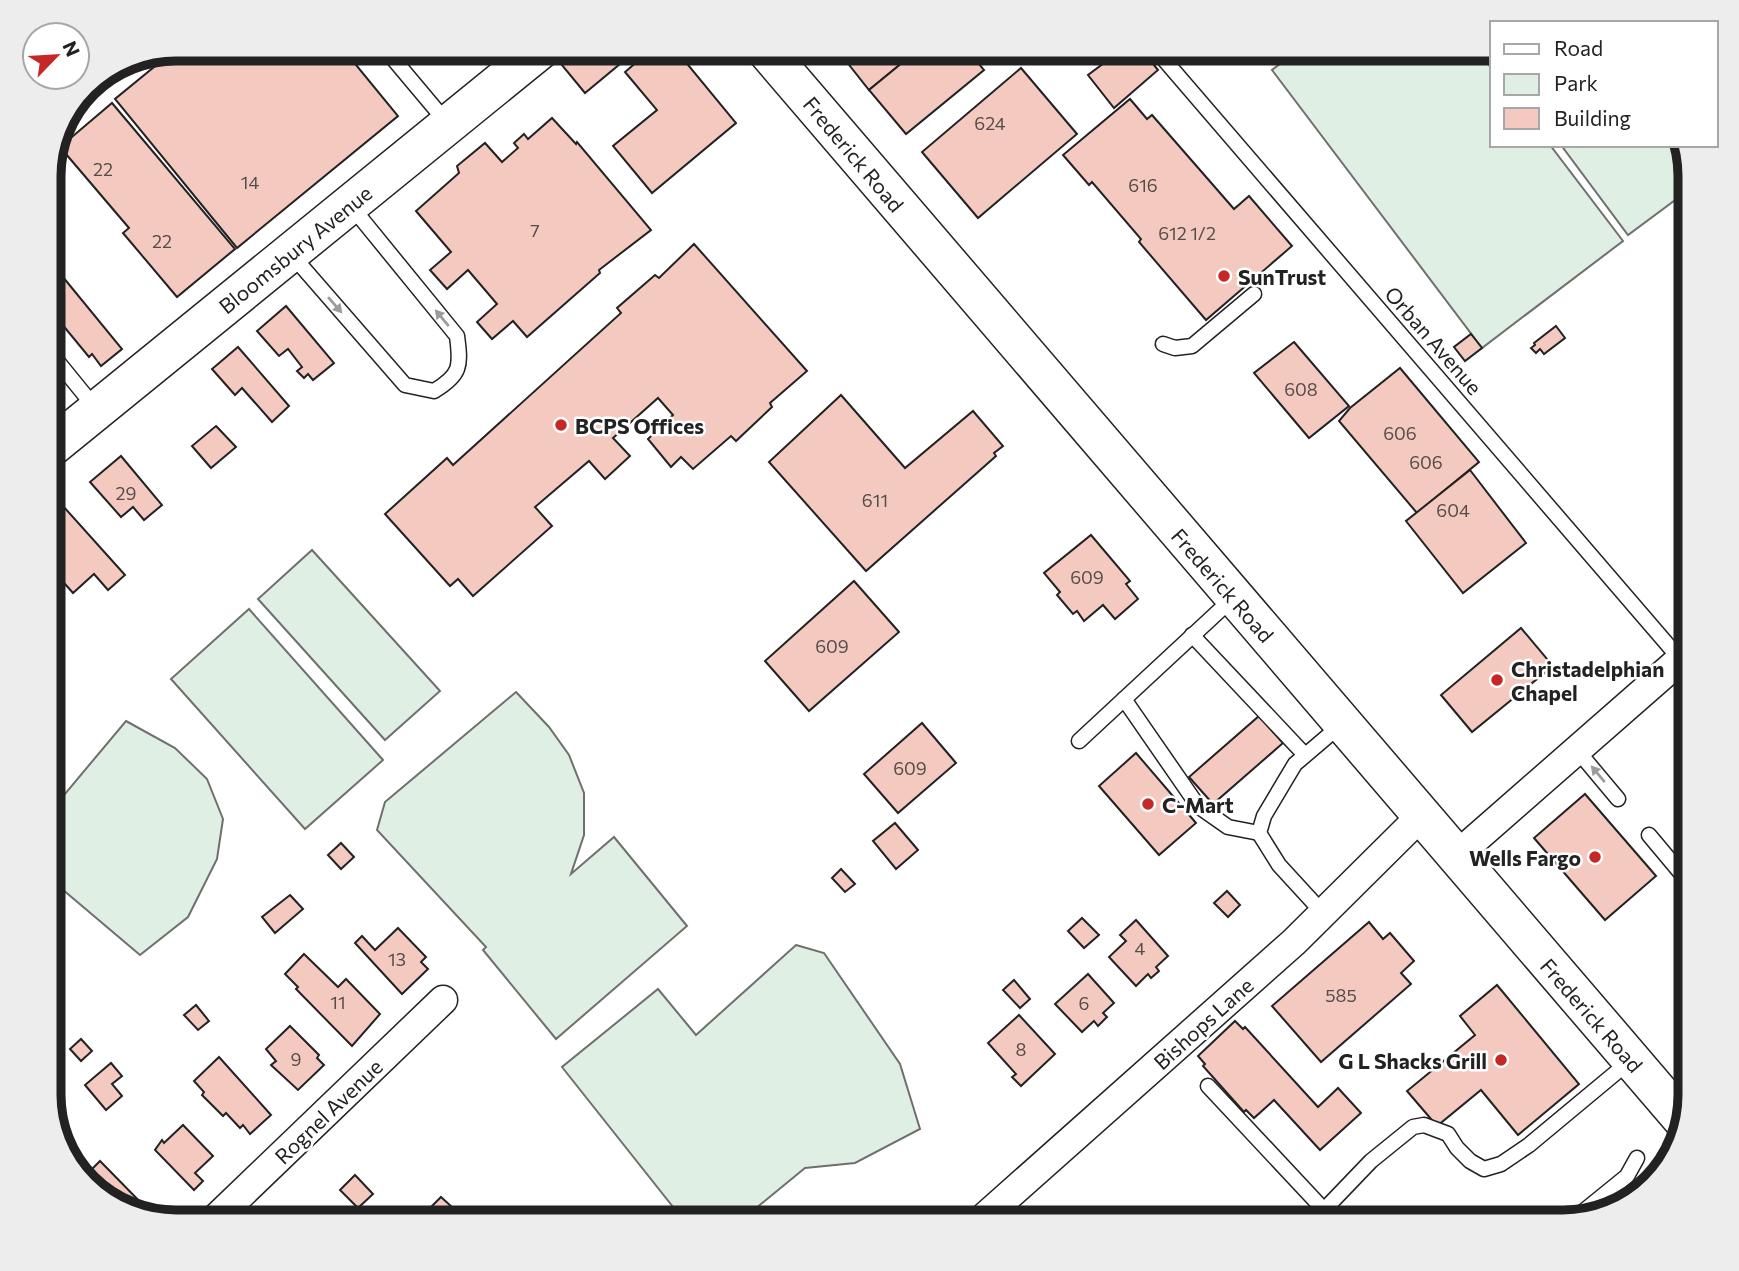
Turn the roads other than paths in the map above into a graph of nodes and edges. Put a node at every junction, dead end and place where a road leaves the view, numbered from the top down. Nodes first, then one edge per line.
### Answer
1 (395, 61) edge
2 (526, 61) edge
3 (775, 61) edge
4 (1165, 61) edge
5 (449, 125) junction
6 (350, 205) junction
7 (290, 253) junction
8 (1254, 294) dead end
9 (1163, 344) dead end
10 (61, 366) edge
11 (97, 410) junction
12 (61, 439) edge
13 (1234, 597) junction
14 (1192, 635) junction
15 (1678, 647) edge
16 (1678, 661) edge
17 (1124, 699) junction
18 (1342, 724) junction
19 (1079, 741) dead end
20 (1577, 750) junction
21 (1305, 755) junction
22 (1618, 799) dead end
23 (1421, 816) junction
24 (1259, 833) junction
25 (1649, 835) dead end
26 (1456, 856) junction
27 (1678, 870) edge
28 (1323, 913) junction
29 (443, 1000) dead end
30 (1631, 1060) junction
31 (1208, 1086) dead end
32 (1676, 1113) edge
33 (1637, 1158) dead end
34 (1589, 1207) edge
35 (224, 1210) edge
36 (992, 1210) edge

1 - 5 lane
2 - 5 main road, Bloomsbury Avenue
3 - 13 main road, Frederick Road
4 - 15 lane, Orban Avenue
5 - 6 main road, Bloomsbury Avenue
6 - 7 main road, Bloomsbury Avenue
7 -> 6 lane
7 - 11 main road, Bloomsbury Avenue
8 - 9 lane
10 - 11 lane
11 - 12 main road, Bloomsbury Avenue
13 - 14 lane
13 - 18 main road, Frederick Road
14 - 17 lane
14 - 21 lane
16 - 20 street
17 - 19 lane
17 - 24 lane
18 - 21 lane
18 - 23 main road, Frederick Road
22 -> 20 lane
20 - 26 street
21 - 24 lane
23 - 26 main road, Frederick Road
23 - 28 street, Bishops Lane
24 - 28 lane
25 - 27 lane
26 - 30 main road, Frederick Road
28 - 36 street, Bishops Lane
29 - 35 street, Rognel Avenue
30 - 31 lane
30 - 32 main road, Frederick Road
33 - 34 lane

